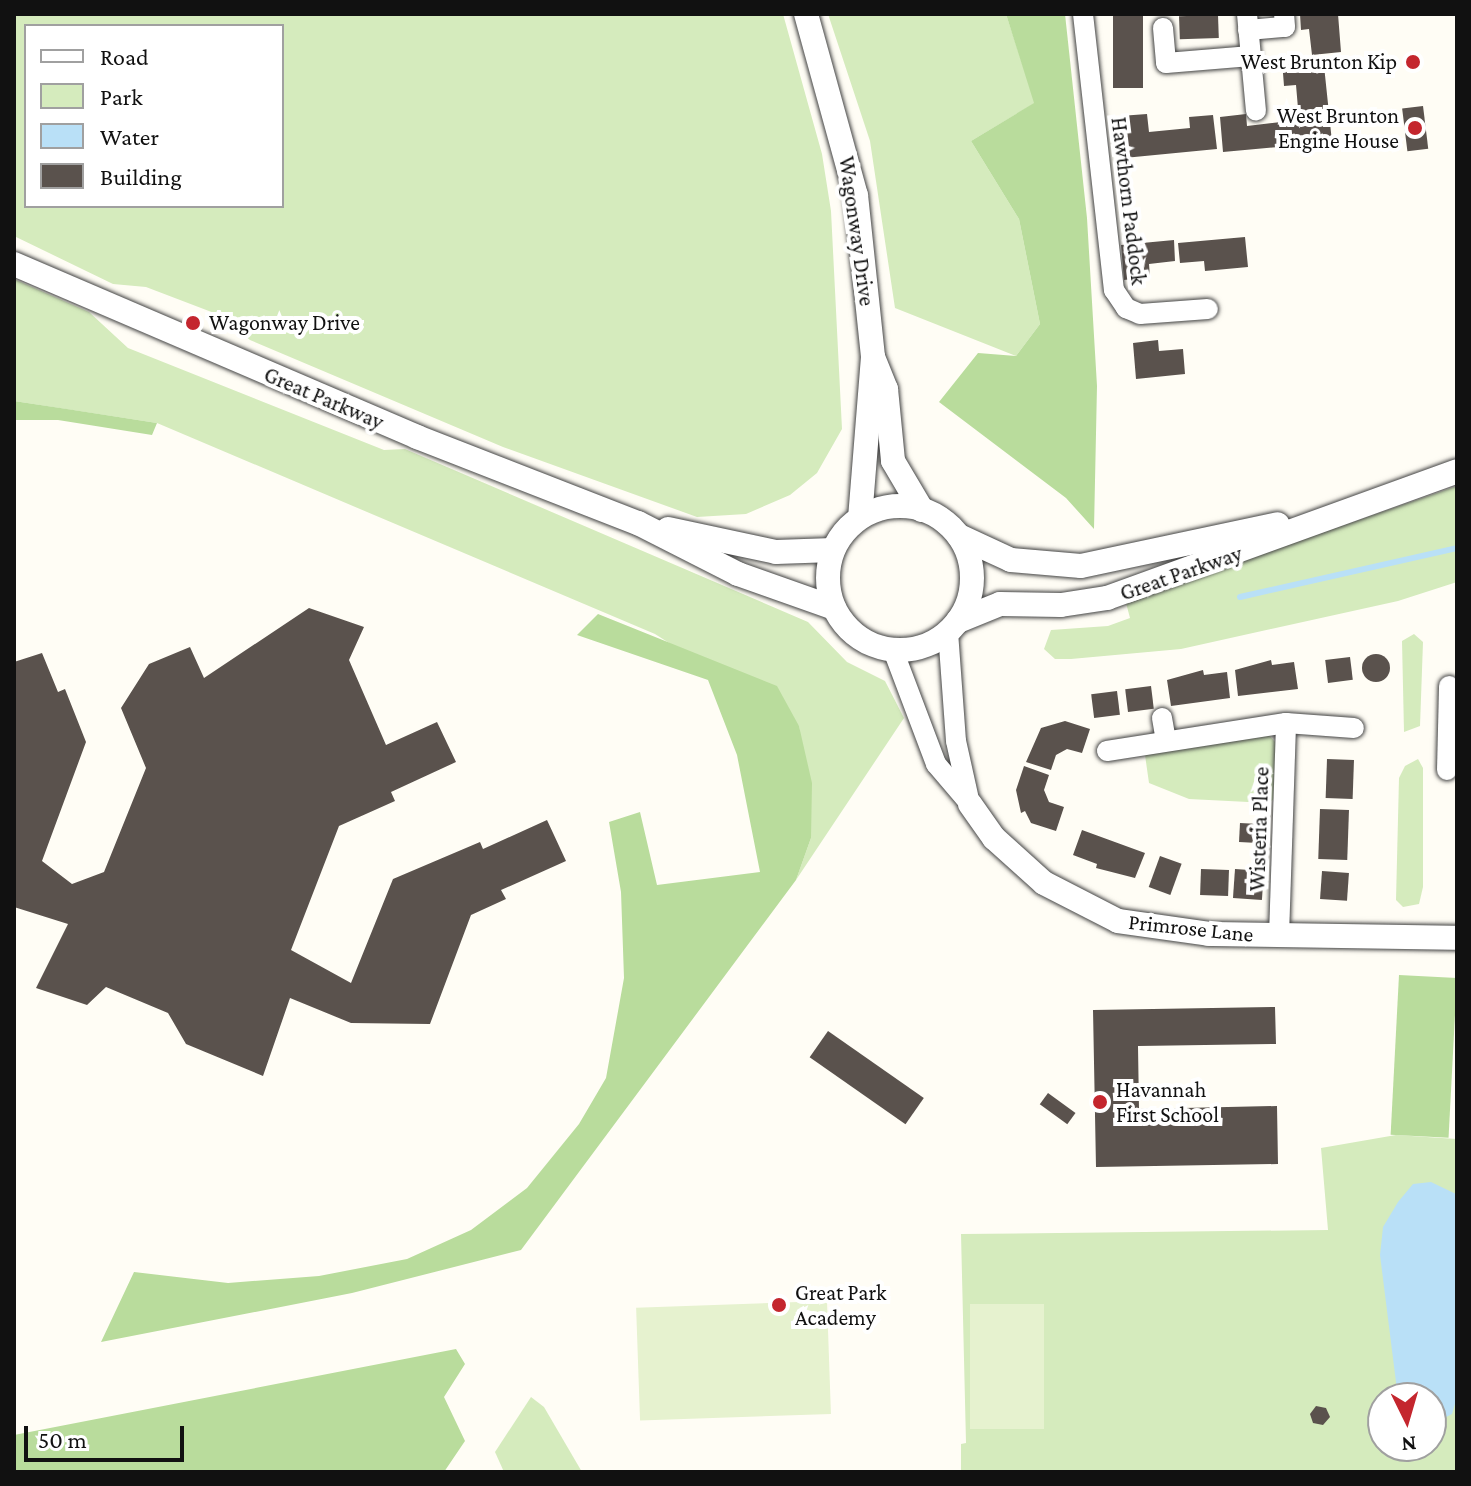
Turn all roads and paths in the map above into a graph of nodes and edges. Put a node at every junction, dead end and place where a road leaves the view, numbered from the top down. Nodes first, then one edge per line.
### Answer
1 (806, 14) edge
2 (1083, 14) edge
3 (1284, 14) edge
4 (1248, 22) edge
5 (1163, 28) dead end
6 (1251, 56) junction
7 (1256, 111) dead end
8 (14, 264) edge
9 (1208, 309) dead end
10 (873, 357) junction
11 (1457, 471) edge
12 (1399, 494) junction
13 (922, 510) junction
14 (860, 517) junction
15 (638, 523) junction
16 (959, 536) junction
17 (833, 550) junction
18 (834, 608) junction
19 (953, 626) junction
20 (893, 650) junction
21 (1449, 686) dead end
22 (1162, 718) dead end
23 (1286, 723) junction
24 (1354, 728) dead end
25 (1452, 734) edge
26 (1166, 741) junction
27 (1107, 751) dead end
28 (1447, 770) dead end
29 (970, 804) junction
30 (1279, 936) junction
31 (1457, 938) edge

1 - 10 street, Wagonway Drive
2 - 9 street, Hawthorn Paddock
3 - 4 street
4 - 6 street
5 - 6 street
6 - 7 street
8 - 15 street, Great Parkway
10 - 13 street, Wagonway Drive
10 - 14 street, Wagonway Drive
11 - 12 street, Great Parkway
12 - 16 street, Great Parkway
12 - 19 street, Great Parkway
13 - 14 street
13 - 16 street, Great Parkway
14 - 17 street
15 - 17 street, Great Parkway
15 - 18 street, Great Parkway
16 - 19 street
17 - 18 street
18 - 20 street, Great Parkway
19 - 20 street, Great Parkway
19 - 29 street, Primrose Lane
20 - 29 street, Primrose Lane
21 - 25 street
22 - 26 street
23 - 24 street
23 - 26 street
23 - 30 street, Wisteria Place
25 - 28 street
26 - 27 street
29 - 30 street, Primrose Lane
30 - 31 street, Primrose Lane

